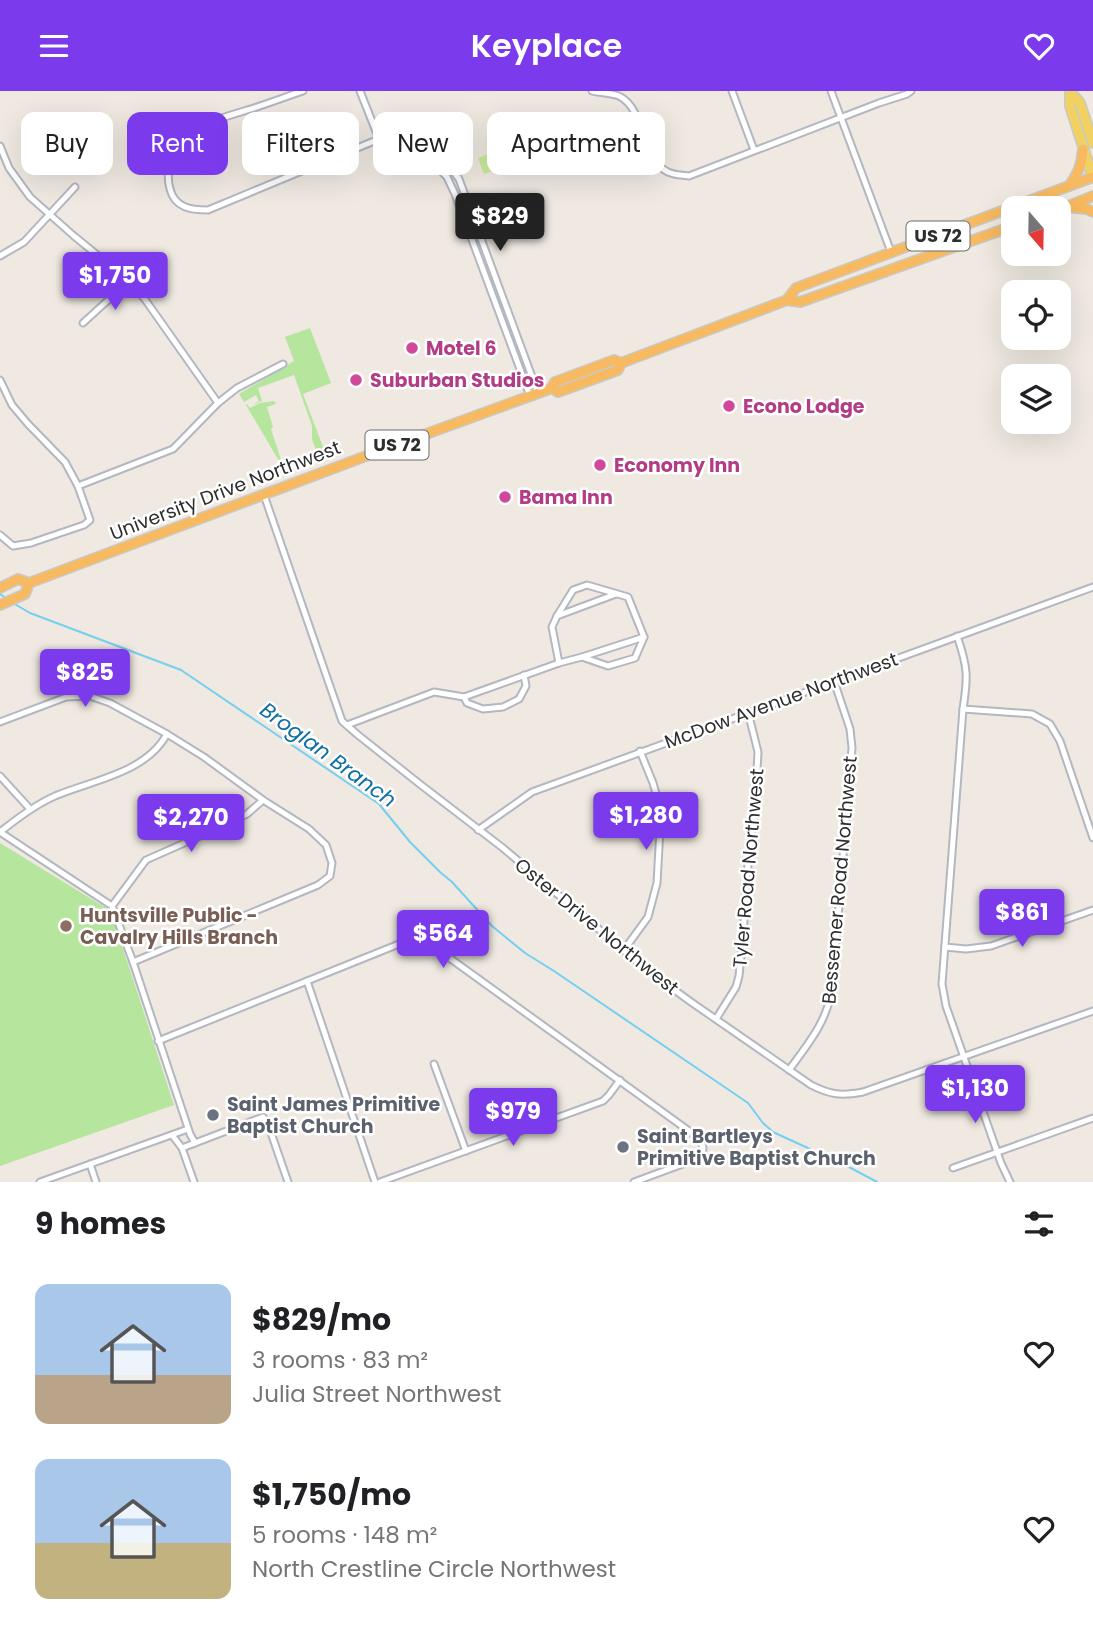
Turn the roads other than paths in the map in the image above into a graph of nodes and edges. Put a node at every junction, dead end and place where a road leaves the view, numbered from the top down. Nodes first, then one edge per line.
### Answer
1 (303, 91) edge
2 (360, 91) edge
3 (592, 91) edge
4 (732, 91) edge
5 (831, 91) edge
6 (911, 91) edge
7 (1070, 91) edge
8 (609, 93) edge
9 (841, 118) junction
10 (373, 124) edge
11 (373, 141) edge
12 (1093, 143) edge
13 (0, 146) edge
14 (1083, 149) junction
15 (754, 150) junction
16 (445, 175) edge
17 (456, 175) edge
18 (1093, 177) edge
19 (75, 187) dead end
20 (1069, 187) junction
21 (1093, 197) edge
22 (1071, 205) edge
23 (1071, 208) edge
24 (1093, 212) edge
25 (50, 215) junction
26 (1001, 230) edge
27 (891, 253) junction
28 (0, 256) edge
29 (129, 281) junction
30 (788, 300) junction
31 (83, 323) dead end
32 (283, 364) dead end
33 (0, 380) edge
34 (534, 395) junction
35 (218, 403) junction
36 (78, 486) junction
37 (264, 495) junction
38 (2, 537) edge
39 (29, 583) junction
40 (1093, 587) edge
41 (0, 588) edge
42 (616, 594) junction
43 (0, 605) edge
44 (557, 616) junction
45 (957, 636) junction
46 (643, 637) junction
47 (582, 657) junction
48 (558, 663) junction
49 (524, 675) junction
50 (834, 681) junction
51 (464, 697) junction
52 (963, 709) junction
53 (748, 712) junction
54 (0, 722) edge
55 (347, 725) junction
56 (167, 734) junction
57 (640, 751) junction
58 (0, 776) edge
59 (263, 800) junction
60 (30, 810) junction
61 (478, 830) junction
62 (0, 832) edge
63 (1093, 838) edge
64 (112, 906) junction
65 (1093, 910) edge
66 (946, 947) junction
67 (624, 950) junction
68 (133, 962) junction
69 (307, 981) junction
70 (1093, 1011) edge
71 (716, 1019) junction
72 (158, 1041) junction
73 (964, 1057) junction
74 (434, 1064) dead end
75 (789, 1070) junction
76 (620, 1080) junction
77 (1093, 1118) edge
78 (188, 1129) junction
79 (172, 1135) junction
80 (195, 1143) junction
81 (182, 1148) junction
82 (466, 1151) junction
83 (998, 1152) junction
84 (90, 1164) junction
85 (953, 1168) dead end
86 (40, 1182) edge
87 (96, 1182) edge
88 (194, 1182) edge
89 (288, 1182) edge
90 (378, 1182) edge
91 (634, 1182) edge
92 (1010, 1182) edge

1 - 11 street
2 - 10 street
3 - 8 street
4 - 15 street
5 - 9 street
6 - 9 street
7 - 12 main road
7 - 14 main road
8 - 15 street
9 - 15 street
9 - 27 street
13 - 25 street
14 - 18 main road
14 - 20 highway
16 - 34 street
17 - 34 street
18 - 20 highway, University Drive Northwest / US 72
19 - 25 street
20 - 27 highway, University Drive Northwest / US 72
21 - 22 highway
23 - 24 highway
25 - 28 street
25 - 29 street
26 - 30 highway, University Drive Northwest / US 72
27 - 30 highway, University Drive Northwest / US 72
29 - 31 street
29 - 35 street
30 - 34 highway, University Drive Northwest / US 72
32 - 35 street
33 - 36 street
34 - 37 highway, University Drive Northwest / US 72
35 - 36 street
36 - 38 street
37 - 39 highway, University Drive Northwest / US 72
37 - 55 street, Oster Drive Northwest
39 - 41 highway, University Drive Northwest / US 72
39 - 43 highway, University Drive Northwest / US 72
40 - 45 street, McDow Avenue Northwest
42 - 44 street
42 - 44 street
42 - 46 street
44 - 48 street
45 - 50 street, McDow Avenue Northwest
45 - 52 street
46 - 47 street
46 - 47 street
47 - 48 street
48 - 49 street
49 - 51 street
49 - 51 street
50 - 53 street, McDow Avenue Northwest
50 - 75 street, Bessemer Road Northwest
51 - 55 street
52 - 63 street
52 - 66 street
53 - 57 street, McDow Avenue Northwest
53 - 71 street, Tyler Road Northwest
54 - 56 street
55 - 61 street, Oster Drive Northwest
56 - 59 street
56 - 60 street
57 - 61 street, McDow Avenue Northwest
57 - 67 street
58 - 60 street
59 - 64 street
59 - 68 street
60 - 62 street
61 - 67 street, Oster Drive Northwest
62 - 64 street
64 - 68 street
65 - 66 street
66 - 73 street
67 - 71 street, Oster Drive Northwest
68 - 72 street
69 - 72 street
69 - 76 street
69 - 90 street
70 - 73 street, Oster Drive Northwest
71 - 75 street, Oster Drive Northwest
72 - 78 street
73 - 75 street, Oster Drive Northwest
73 - 83 street
74 - 82 street
76 - 82 street
76 - 91 street
77 - 83 street
78 - 79 street
78 - 80 street
79 - 81 street
79 - 84 street
80 - 81 street
80 - 89 street
81 - 88 street
82 - 90 street
83 - 85 street
83 - 92 street
84 - 86 street
84 - 87 street

